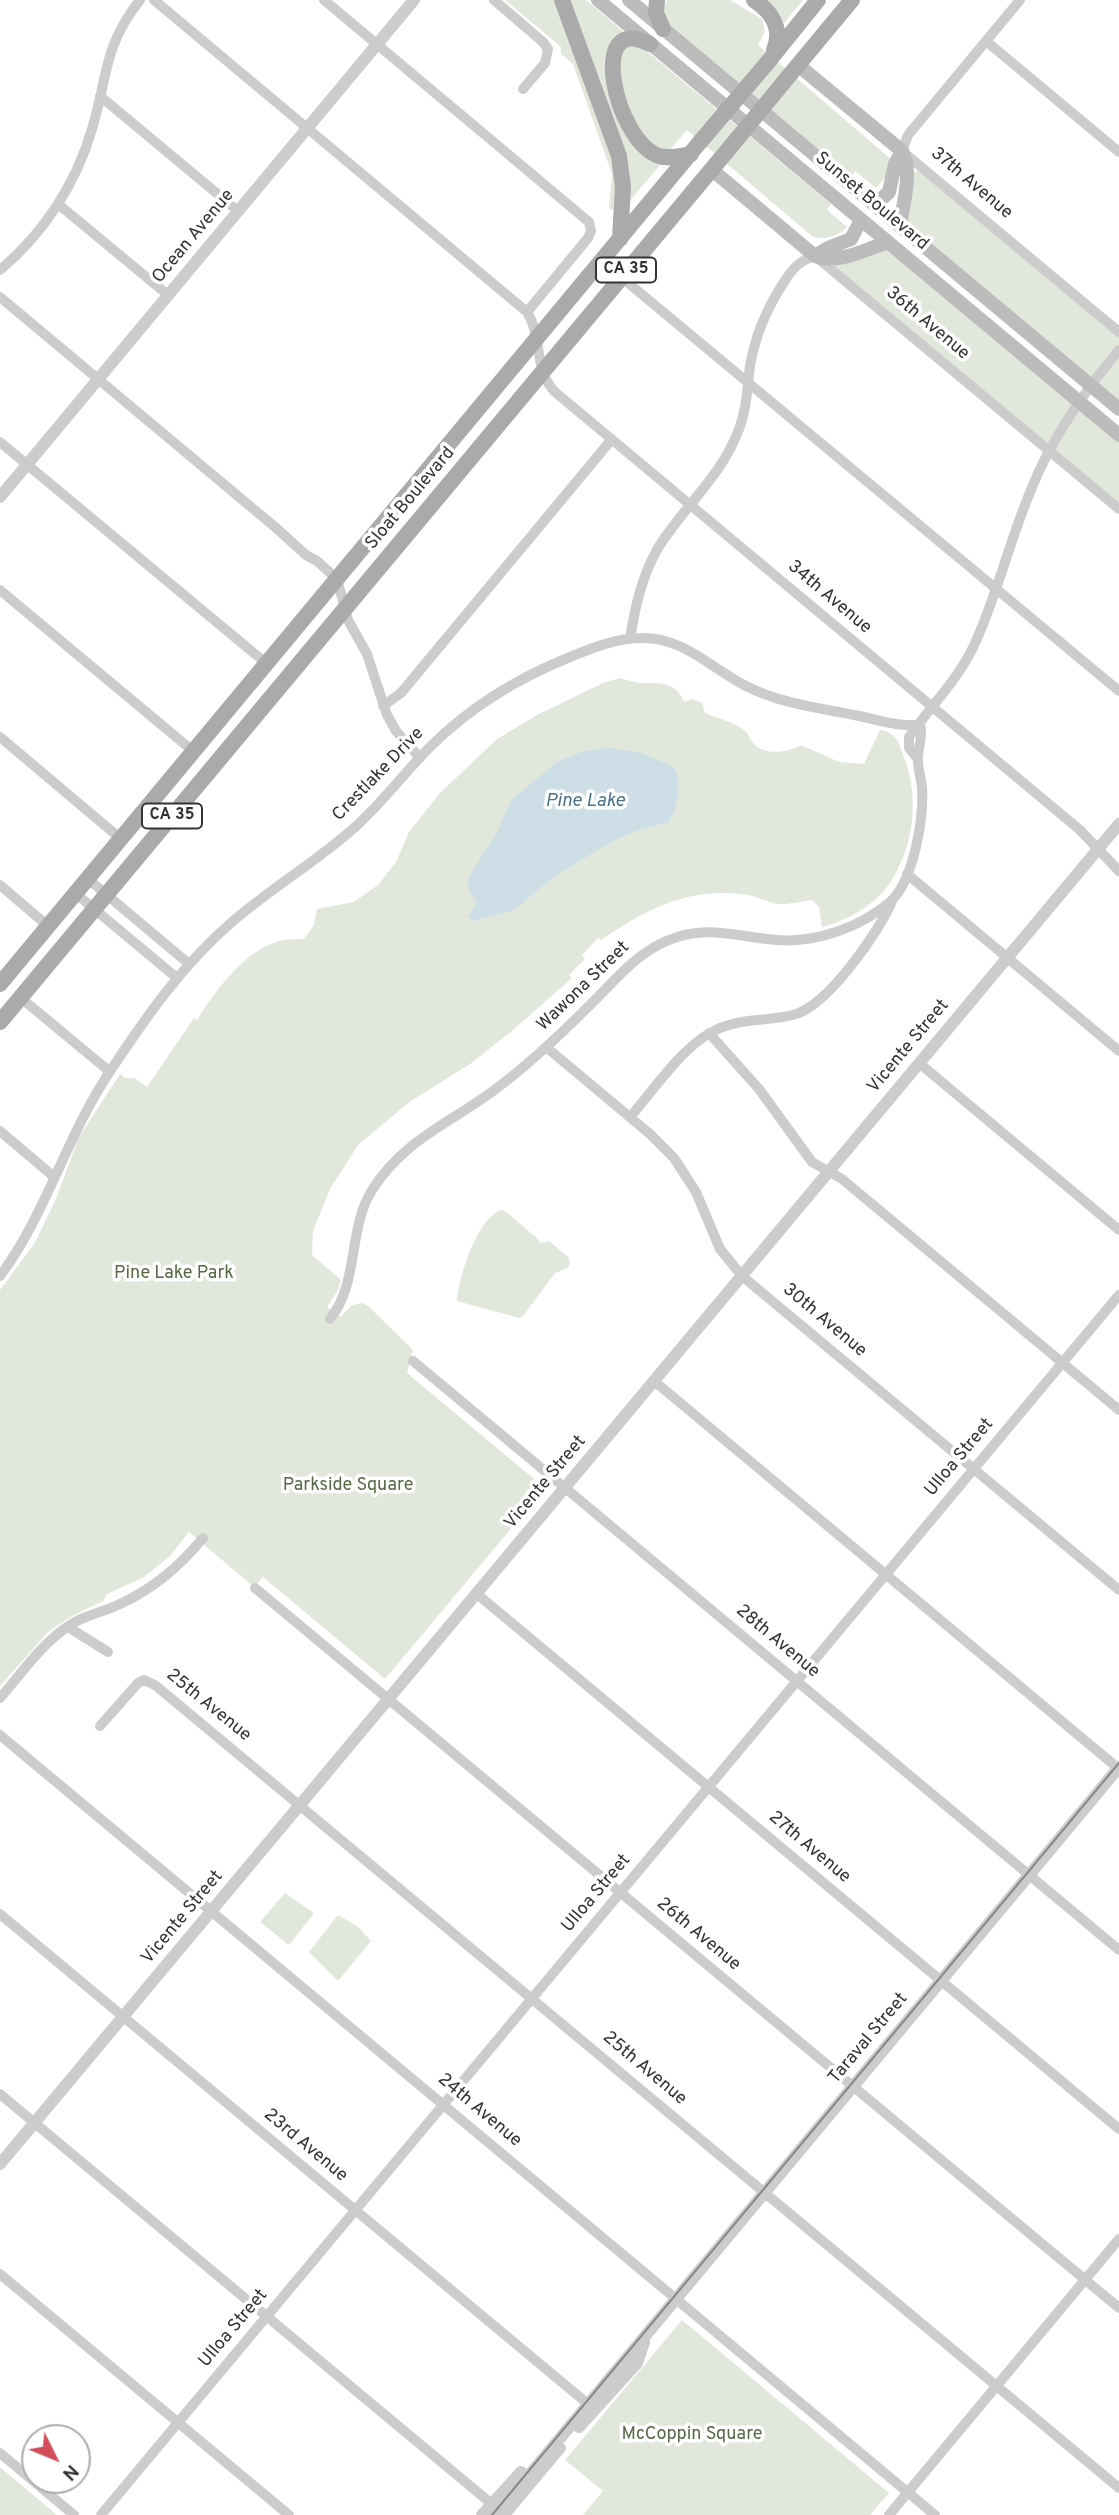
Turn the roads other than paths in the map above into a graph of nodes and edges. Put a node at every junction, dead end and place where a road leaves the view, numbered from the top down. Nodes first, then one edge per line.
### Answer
1 (140, 0) edge
2 (154, 0) edge
3 (324, 0) edge
4 (414, 0) edge
5 (494, 0) edge
6 (562, 0) edge
7 (598, 0) edge
8 (629, 0) edge
9 (657, 0) edge
10 (754, 0) edge
11 (818, 0) edge
12 (852, 0) edge
13 (1020, 0) edge
14 (663, 29) junction
15 (986, 41) junction
16 (377, 44) junction
17 (650, 44) junction
18 (768, 62) junction
19 (793, 71) junction
20 (523, 89) dead end
21 (100, 96) junction
22 (307, 128) junction
23 (696, 148) junction
24 (902, 151) junction
25 (1119, 152) edge
26 (716, 164) junction
27 (58, 204) junction
28 (875, 205) junction
29 (238, 211) junction
30 (861, 220) junction
31 (900, 226) junction
32 (620, 239) junction
33 (888, 242) junction
34 (815, 256) junction
35 (0, 270) edge
36 (621, 276) junction
37 (168, 295) junction
38 (0, 297) edge
39 (527, 312) junction
40 (1119, 332) edge
41 (535, 341) junction
42 (1119, 350) edge
43 (542, 372) junction
44 (98, 379) junction
45 (748, 383) junction
46 (1091, 386) junction
47 (1080, 402) junction
48 (1119, 409) edge
49 (1119, 435) edge
50 (612, 439) junction
51 (0, 442) edge
52 (1049, 450) junction
53 (27, 464) junction
54 (0, 497) edge
55 (691, 505) junction
56 (1119, 509) edge
57 (337, 579) junction
58 (0, 590) edge
59 (997, 590) junction
60 (344, 610) junction
61 (630, 639) junction
62 (267, 664) junction
63 (1119, 691) edge
64 (383, 706) junction
65 (933, 707) junction
66 (920, 725) junction
67 (0, 737) edge
68 (194, 752) junction
69 (419, 758) junction
70 (1119, 824) edge
71 (121, 839) junction
72 (1097, 849) junction
73 (1119, 871) edge
74 (907, 874) junction
75 (88, 879) junction
76 (0, 886) edge
77 (75, 893) junction
78 (106, 895) junction
79 (892, 901) junction
80 (94, 909) junction
81 (48, 926) junction
82 (1007, 958) junction
83 (189, 964) junction
84 (177, 978) junction
85 (0, 984) edge
86 (21, 998) junction
87 (0, 1022) edge
88 (709, 1034) junction
89 (546, 1047) junction
90 (1119, 1051) edge
91 (919, 1063) junction
92 (109, 1071) junction
93 (630, 1117) junction
94 (0, 1131) edge
95 (829, 1171) junction
96 (53, 1176) junction
97 (1119, 1230) edge
98 (0, 1276) edge
99 (742, 1276) junction
100 (1119, 1295) edge
101 (330, 1319) dead end
102 (413, 1361) dead end
103 (1062, 1363) junction
104 (654, 1381) junction
105 (1119, 1410) edge
106 (974, 1469) junction
107 (565, 1488) junction
108 (203, 1538) dead end
109 (885, 1575) junction
110 (255, 1588) dead end
111 (1119, 1590) edge
112 (477, 1594) junction
113 (68, 1626) junction
114 (108, 1652) dead end
115 (797, 1681) junction
116 (0, 1698) edge
117 (388, 1699) junction
118 (100, 1726) dead end
119 (0, 1735) edge
120 (1119, 1768) edge
121 (709, 1787) junction
122 (300, 1805) junction
123 (1029, 1875) junction
124 (620, 1893) junction
125 (211, 1911) junction
126 (0, 1914) edge
127 (1119, 1950) edge
128 (941, 1981) junction
129 (532, 1998) junction
130 (123, 2017) junction
131 (853, 2086) junction
132 (0, 2094) edge
133 (444, 2105) junction
134 (34, 2123) junction
135 (1119, 2129) edge
136 (0, 2164) edge
137 (765, 2192) junction
138 (355, 2211) junction
139 (1119, 2239) edge
140 (0, 2274) edge
141 (1085, 2280) junction
142 (676, 2299) junction
143 (1119, 2308) edge
144 (267, 2317) junction
145 (646, 2334) junction
146 (997, 2386) junction
147 (588, 2404) junction
148 (178, 2423) junction
149 (556, 2448) junction
150 (0, 2453) edge
151 (1119, 2488) edge
152 (908, 2492) junction
153 (499, 2512) edge
154 (74, 2515) edge
155 (102, 2515) edge
156 (289, 2515) edge
157 (482, 2515) edge
158 (889, 2515) edge
159 (935, 2515) edge

1 - 21 street
2 - 22 street
3 - 16 street
4 - 16 street, Ocean Avenue
5 - 20 street
6 - 32 main road
7 - 17 main road, Sunset Boulevard
8 - 14 main road, Sunset Boulevard
9 - 14 main road
10 - 18 main road
11 - 18 main road, Sloat Boulevard / CA 35
12 - 19 main road, Sloat Boulevard / CA 35
13 - 15 street
14 - 28 main road, Sunset Boulevard
15 - 24 street
15 - 25 street
16 - 22 street, Ocean Avenue
16 - 39 street
17 - 23 main road
17 - 30 main road, Sunset Boulevard
18 - 23 main road, Sloat Boulevard / CA 35, bridge
19 - 24 main road, 37th Avenue
19 - 26 main road, Sloat Boulevard / CA 35, bridge
21 - 27 street
21 - 29 street
22 - 29 street, Ocean Avenue
22 - 39 street
23 - 32 main road, Sloat Boulevard / CA 35
24 - 28 main road
24 - 31 main road
24 - 40 street, 37th Avenue
26 - 34 main road, 36th Avenue
26 - 36 main road, Sloat Boulevard / CA 35
27 - 35 street
27 - 37 street
28 - 31 main road, Sunset Boulevard
29 - 37 street, Ocean Avenue
30 - 33 main road, Sunset Boulevard
30 - 34 main road
31 - 46 main road, Sunset Boulevard
32 - 41 main road, Sloat Boulevard / CA 35
33 - 34 main road
33 - 47 main road, Sunset Boulevard
34 - 45 street
34 - 52 street, 36th Avenue
36 - 43 main road, Sloat Boulevard / CA 35
36 - 45 street
37 - 44 street, Ocean Avenue
38 - 44 street
39 - 41 street, 34th Avenue
41 - 43 street, 34th Avenue
41 - 57 main road, Sloat Boulevard / CA 35
42 - 46 street
43 - 50 street, 34th Avenue
43 - 60 main road, Sloat Boulevard / CA 35
44 - 53 street, Ocean Avenue
44 - 57 street
45 - 55 street
45 - 59 street
46 - 47 street
46 - 48 main road, Sunset Boulevard
47 - 49 main road, Sunset Boulevard
47 - 52 street
50 - 55 street, 34th Avenue
50 - 64 street
51 - 53 street
52 - 56 street, 36th Avenue
52 - 59 street
53 - 54 street, Ocean Avenue
53 - 62 street
55 - 61 street
55 - 65 street, 34th Avenue
57 - 60 street
57 - 62 main road, Sloat Boulevard / CA 35
58 - 68 street
59 - 63 street
59 - 65 street
60 - 64 street
60 - 78 main road, Sloat Boulevard / CA 35
61 - 66 street, Crestlake Drive
61 - 69 street, Crestlake Drive
62 - 68 main road, Sloat Boulevard / CA 35
64 - 69 street
65 - 66 street
65 - 72 street, 34th Avenue
66 - 74 street
67 - 71 street
68 - 71 main road, Sloat Boulevard / CA 35
69 - 83 street, Crestlake Drive
70 - 72 street, Vicente Street
71 - 75 main road, Sloat Boulevard / CA 35
72 - 73 street, 34th Avenue
72 - 82 street, Vicente Street
74 - 79 street
74 - 82 street
75 - 77 main road, Sloat Boulevard / CA 35
75 - 78 street
76 - 81 street
77 - 80 street
77 - 81 main road, Sloat Boulevard / CA 35
78 - 80 main road, Sloat Boulevard / CA 35
78 - 83 street
79 - 88 street
79 - 89 street, Wawona Street
80 - 84 street
80 - 86 main road, Sloat Boulevard / CA 35
81 - 85 main road, Sloat Boulevard / CA 35
82 - 90 street
82 - 91 street, Vicente Street
83 - 84 street, Crestlake Drive
84 - 92 street, Crestlake Drive
86 - 87 main road, Sloat Boulevard / CA 35
86 - 92 street
88 - 93 street
88 - 95 street
89 - 93 street, 30th Avenue
89 - 101 street, Wawona Street
91 - 95 street, Vicente Street
91 - 97 street
92 - 96 street, Crestlake Drive
93 - 99 street, 30th Avenue
94 - 96 street
95 - 99 street, Vicente Street
95 - 103 street
96 - 98 street, Crestlake Drive
99 - 104 street, Vicente Street
99 - 106 street, 30th Avenue
100 - 103 street, Ulloa Street
102 - 107 street, 28th Avenue
103 - 105 street
103 - 106 street, Ulloa Street
104 - 107 street, Vicente Street
104 - 109 street
106 - 109 street, Ulloa Street
106 - 111 street, 30th Avenue
107 - 112 street, Vicente Street
107 - 115 street, 28th Avenue
108 - 113 street
109 - 115 street, Ulloa Street
109 - 120 street
110 - 117 street, 26th Avenue
112 - 117 street, Vicente Street
112 - 121 street, 27th Avenue
113 - 114 street
113 - 116 street
115 - 121 street, Ulloa Street
115 - 123 street, 28th Avenue
117 - 122 street, Vicente Street
117 - 124 street, 26th Avenue
118 - 122 street, 25th Avenue
119 - 125 street, 24th Avenue
120 - 123 street, Taraval Street
121 - 124 street, Ulloa Street
121 - 128 street, 27th Avenue
122 - 125 street, Vicente Street
122 - 129 street, 25th Avenue
123 - 127 street, 28th Avenue
123 - 128 street, Taraval Street
124 - 129 street, Ulloa Street
124 - 131 street, 26th Avenue
125 - 130 street, Vicente Street
125 - 133 street, 24th Avenue
126 - 130 street, 23rd Avenue
128 - 131 street, Taraval Street
128 - 135 street, 27th Avenue
129 - 133 street, Ulloa Street
129 - 137 street, 25th Avenue
130 - 134 street, Vicente Street
130 - 138 street, 23rd Avenue
131 - 137 street, Taraval Street
131 - 141 street, 26th Avenue
132 - 134 street
133 - 138 street, Ulloa Street
133 - 142 street, 24th Avenue
134 - 136 street, Vicente Street
134 - 144 street
137 - 142 street, Taraval Street
137 - 146 street, 25th Avenue
138 - 144 street, Ulloa Street
138 - 147 street, 23rd Avenue
139 - 141 street
140 - 148 street
141 - 143 street, 26th Avenue
141 - 146 street
142 - 145 street, Taraval Street
142 - 152 street, 24th Avenue
144 - 148 street, Ulloa Street
144 - 153 street
145 - 147 street, Taraval Street
145 - 149 street, Taraval Street
146 - 151 street, 25th Avenue
146 - 152 street
147 - 149 street, Taraval Street
148 - 155 street, Ulloa Street
148 - 156 street
149 - 153 street, Taraval Street
149 - 153 street, Taraval Street
150 - 154 street
152 - 158 street
152 - 159 street, 24th Avenue
153 - 157 street, Taraval Street

